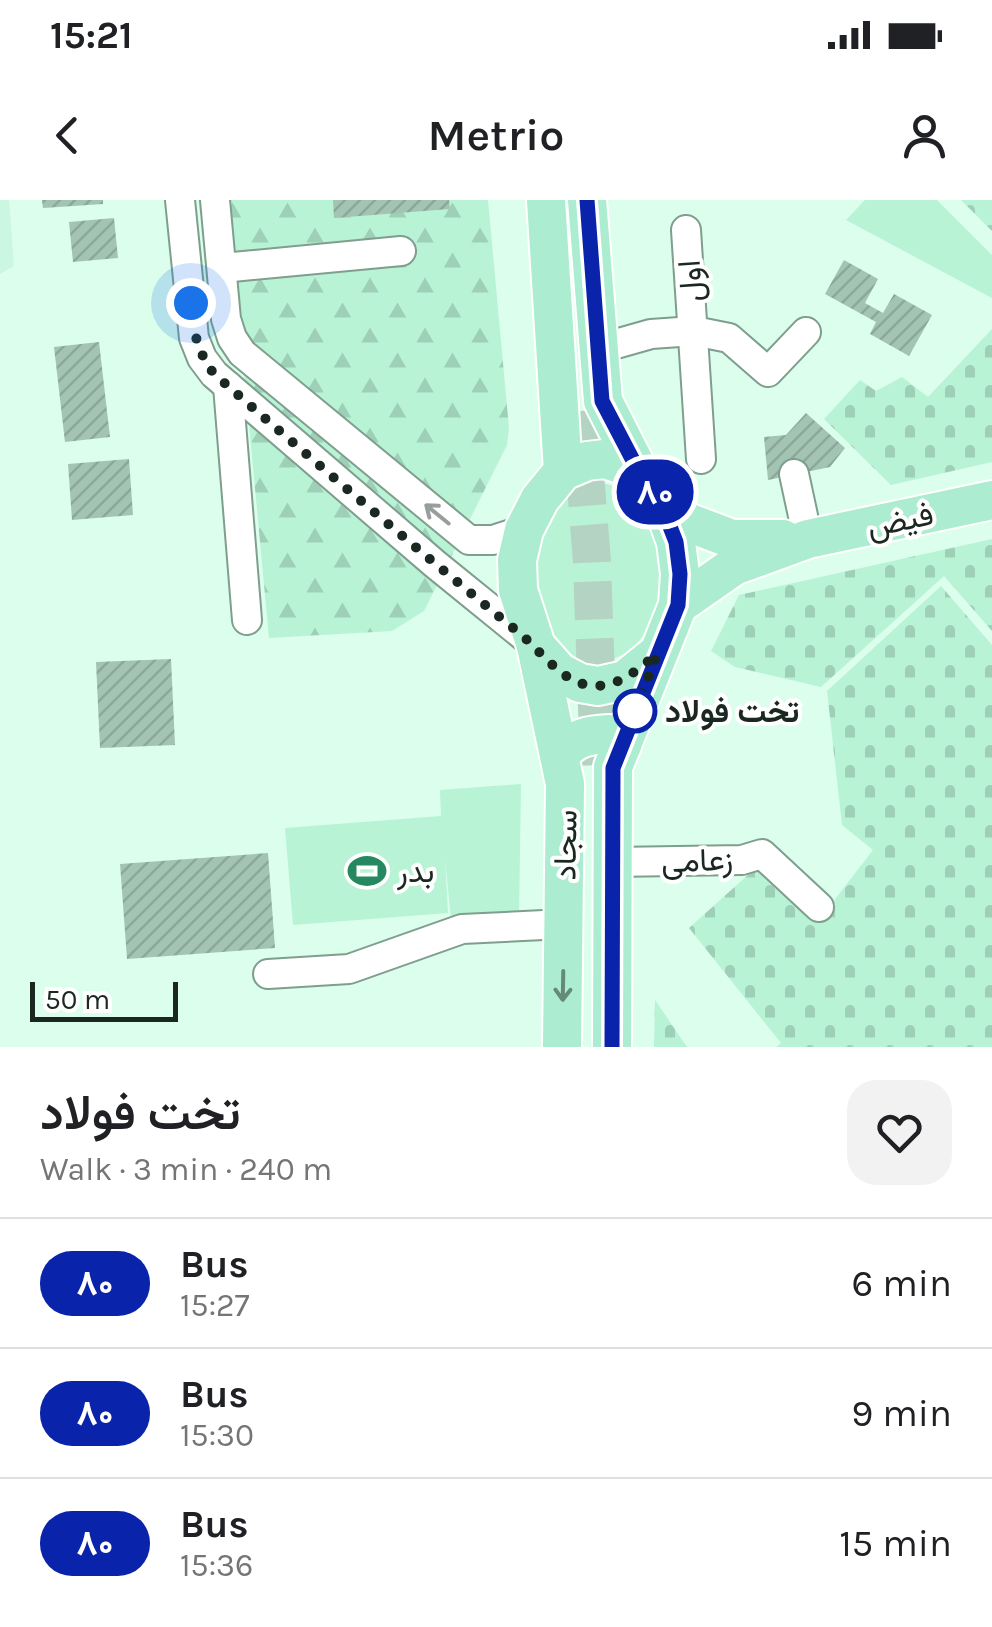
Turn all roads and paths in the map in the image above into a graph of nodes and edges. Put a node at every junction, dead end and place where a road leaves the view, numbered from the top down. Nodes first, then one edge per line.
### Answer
1 (180, 200) edge
2 (215, 200) edge
3 (546, 200) edge
4 (564, 200) edge
5 (587, 200) edge
6 (686, 230) dead end
7 (401, 251) dead end
8 (222, 268) junction
9 (694, 331) junction
10 (806, 332) dead end
11 (598, 349) junction
12 (228, 386) junction
13 (580, 411) tunnel mouth
14 (700, 459) dead end
15 (638, 470) junction
16 (563, 471) junction
17 (794, 474) dead end
18 (992, 500) edge
19 (666, 514) junction
20 (524, 530) junction
21 (808, 539) junction
22 (678, 605) junction
23 (247, 620) dead end
24 (536, 646) junction
25 (657, 654) junction
26 (622, 745) junction
27 (560, 754) junction
28 (613, 862) junction
29 (819, 907) dead end
30 (564, 924) junction
31 (268, 974) dead end
32 (562, 1047) edge
33 (612, 1047) edge

1 - 12 street
2 - 8 street
3 - 16 main road
4 - 13 main road
5 - 11 main road
6 - 9 street, اول
7 - 8 street
20 -> 8 street
9 - 10 street
9 - 11 street
9 - 14 street, اول
11 - 15 main road
12 - 23 street
12 - 24 street
15 - 16 main road
15 - 19 main road
16 - 20 main road
17 - 21 street
18 - 21 main road, فیض
19 - 21 main road
19 - 22 main road
20 - 24 main road
21 - 22 main road
22 - 25 main road
24 - 25 main road
24 - 27 main road, سجاد
25 - 26 main road, سجاد
26 - 27 main road
26 - 28 main road, سجاد
27 - 30 main road, سجاد
28 - 29 street, زعامی
28 - 33 main road, سجاد
30 - 31 street
30 -> 32 main road, سجاد

